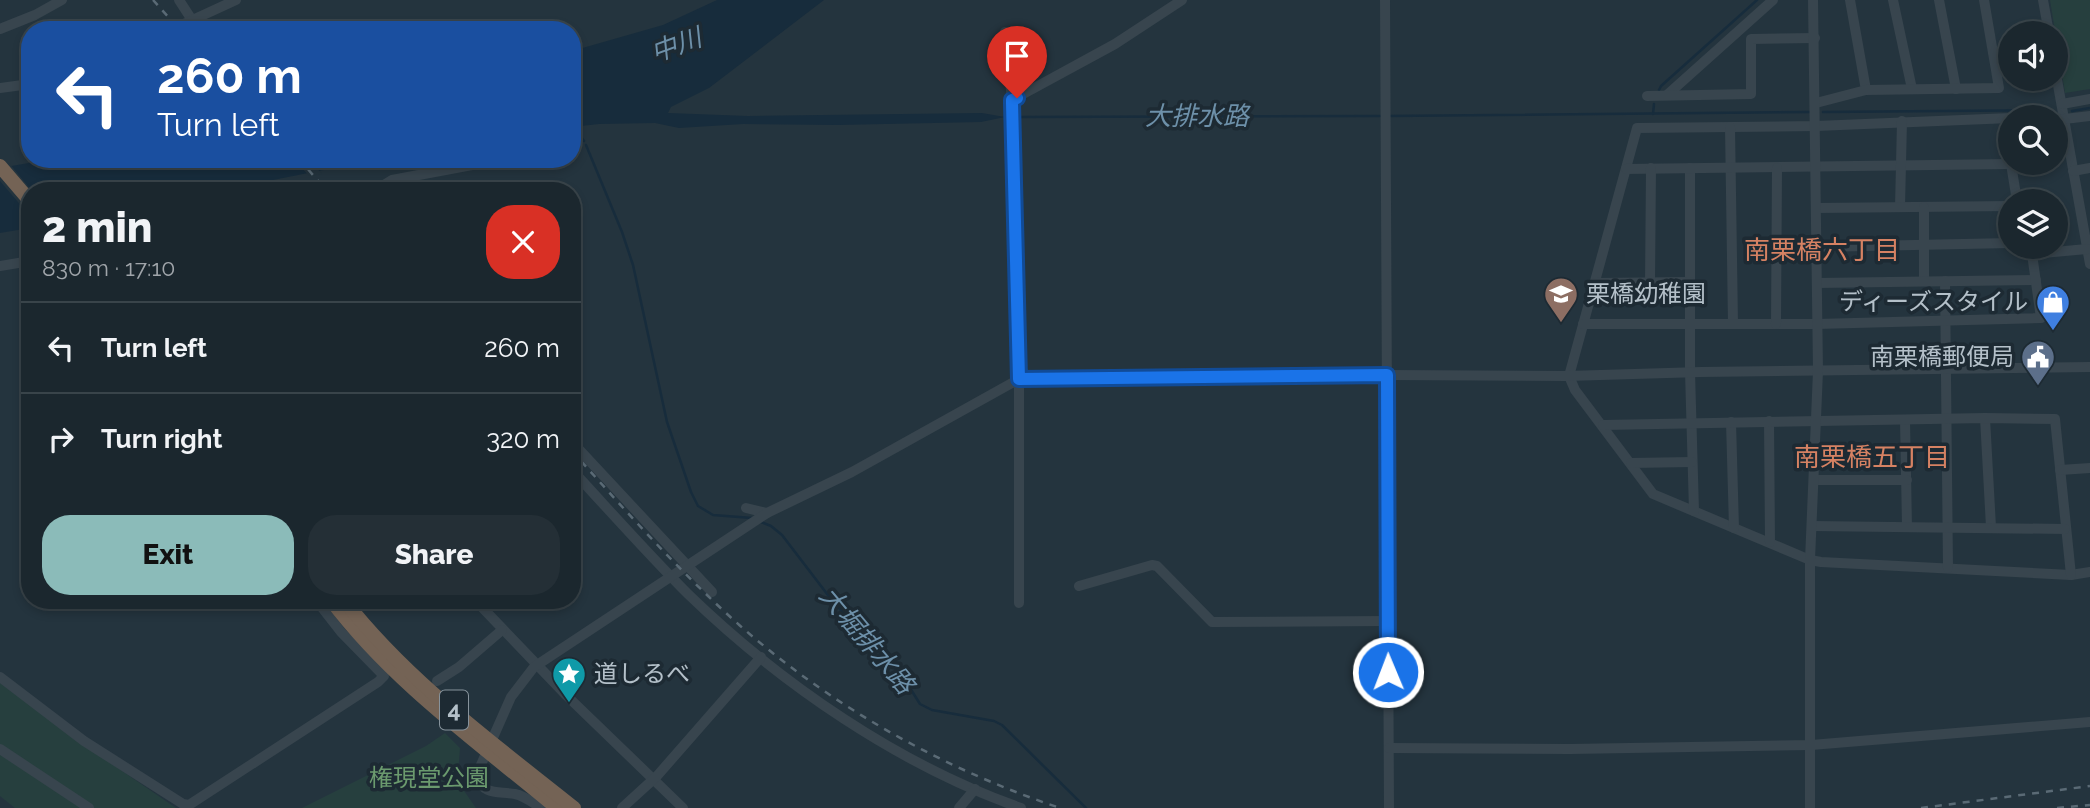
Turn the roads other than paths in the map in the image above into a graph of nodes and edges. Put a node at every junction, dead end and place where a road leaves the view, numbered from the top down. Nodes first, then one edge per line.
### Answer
1 (62, 0) edge
2 (178, 0) edge
3 (236, 0) edge
4 (1182, 0) edge
5 (1385, 0) edge
6 (1773, 0) edge
7 (1813, 0) edge
8 (1850, 0) edge
9 (1893, 0) edge
10 (1939, 0) edge
11 (1984, 0) edge
12 (2043, 0) edge
13 (188, 21) edge
14 (191, 21) edge
15 (2047, 21) edge
16 (0, 29) edge
17 (1005, 32) dead end
18 (1815, 38) junction
19 (21, 84) edge
20 (0, 88) edge
21 (1912, 89) junction
22 (1956, 89) junction
23 (1866, 90) junction
24 (2059, 91) edge
25 (1667, 95) junction
26 (1647, 96) dead end
27 (2090, 99) edge
28 (1012, 103) junction
29 (1816, 103) junction
30 (2062, 104) joint
31 (2090, 116) edge
32 (1998, 118) edge
33 (2068, 119) edge
34 (1902, 121) junction
35 (1816, 122) junction
36 (1730, 127) junction
37 (2068, 151) edge
38 (1998, 164) edge
39 (0, 166) edge
40 (1902, 166) junction
41 (456, 168) edge
42 (1651, 168) junction
43 (1690, 168) junction
44 (1731, 168) junction
45 (1777, 168) junction
46 (1817, 168) junction
47 (2090, 168) edge
48 (1626, 169) junction
49 (2073, 171) junction
50 (389, 182) edge
51 (21, 190) edge
52 (1998, 206) edge
53 (1900, 207) junction
54 (1924, 207) junction
55 (1817, 208) junction
56 (1998, 243) edge
57 (1924, 245) junction
58 (1818, 247) junction
59 (2087, 249) junction
60 (2068, 250) edge
61 (2032, 259) edge
62 (21, 262) edge
63 (2090, 264) edge
64 (0, 266) edge
65 (2036, 280) junction
66 (1924, 281) junction
67 (1945, 281) junction
68 (1650, 282) junction
69 (1690, 282) junction
70 (1595, 283) junction
71 (1817, 283) junction
72 (1945, 321) junction
73 (1583, 324) junction
74 (1690, 324) junction
75 (1734, 324) junction
76 (1776, 324) junction
77 (1817, 324) junction
78 (2090, 367) edge
79 (1945, 370) junction
80 (1818, 371) junction
81 (1690, 372) junction
82 (1387, 375) junction
83 (1569, 376) junction
84 (1019, 379) junction
85 (1985, 418) junction
86 (1946, 419) junction
87 (1905, 420) junction
88 (1769, 421) junction
89 (1817, 421) junction
90 (1693, 422) junction
91 (1731, 422) junction
92 (1603, 425) junction
93 (581, 452) edge
94 (1692, 462) junction
95 (1631, 463) junction
96 (2090, 468) edge
97 (2060, 470) junction
98 (581, 480) edge
99 (1815, 480) junction
100 (1907, 480) junction
101 (746, 508) dead end
102 (1694, 511) junction
103 (767, 513) junction
104 (1812, 526) junction
105 (1907, 527) junction
106 (1947, 527) junction
107 (1991, 527) junction
108 (1734, 528) junction
109 (2066, 528) junction
110 (1770, 542) junction
111 (1810, 559) junction
112 (688, 566) junction
113 (1948, 568) junction
114 (2090, 572) edge
115 (2071, 575) junction
116 (671, 576) junction
117 (1079, 586) dead end
118 (712, 592) dead end
119 (1019, 603) dead end
120 (323, 609) edge
121 (338, 609) edge
122 (351, 609) edge
123 (483, 609) edge
124 (1387, 621) junction
125 (502, 630) junction
126 (761, 657) junction
127 (539, 664) junction
128 (0, 677) edge
129 (437, 681) dead end
130 (2090, 722) edge
131 (488, 745) junction
132 (1811, 745) junction
133 (1389, 748) junction
134 (0, 749) edge
135 (654, 779) junction
136 (975, 789) junction
137 (89, 808) edge
138 (541, 808) edge
139 (557, 808) edge
140 (575, 808) edge
141 (622, 808) edge
142 (683, 808) edge
143 (958, 808) edge
144 (1021, 808) edge
145 (1389, 808) edge
146 (1810, 808) edge

1 - 16 street
2 - 13 street
3 - 14 street
4 - 28 street
5 - 82 street
6 - 25 street
7 - 18 street
8 - 23 street
9 - 21 street
10 - 22 street
11 - 22 street
12 - 15 street
17 - 28 street
18 - 25 street
18 - 29 street
19 - 20 street
21 - 22 street
21 - 23 street
23 - 29 street
24 - 30 street
25 - 26 street
27 - 30 street
28 - 84 street
29 - 35 street
31 - 33 street
32 - 34 street
34 - 35 street
34 - 40 street
35 - 36 street
35 - 46 street
36 - 44 street
36 - 48 street
37 - 49 street
38 - 40 street
39 - 51 highway
40 - 46 street
40 - 53 street
41 - 50 street
42 - 43 street
42 - 48 street
42 - 68 street
43 - 44 street
43 - 69 street
44 - 45 street
44 - 75 street
45 - 46 street
45 - 76 street
46 - 55 street
47 - 49 street
48 - 70 street
49 - 59 street
52 - 54 street
53 - 54 street
53 - 55 street
54 - 57 street
55 - 58 street
56 - 57 street
57 - 58 street
57 - 66 street
58 - 71 street
59 - 60 street
59 - 63 street
61 - 65 street
62 - 64 street
65 - 67 street
65 - 72 street
66 - 67 street
66 - 71 street
67 - 72 street
68 - 69 street
68 - 70 street
69 - 74 street
70 - 73 street
71 - 77 street
72 - 77 street
72 - 79 street
73 - 74 street
73 - 83 street
74 - 75 street
74 - 81 street
75 - 76 street
76 - 77 street
77 - 80 street
78 - 79 street
79 - 80 street
79 - 86 street
80 - 81 street
80 - 89 street
81 - 83 street
81 - 90 street
82 - 83 street
82 - 84 street
82 - 124 street
83 - 92 street
84 - 103 street
84 - 119 street
85 - 86 street
85 - 97 street
85 - 107 street
86 - 87 street
86 - 106 street
87 - 89 street
87 - 100 street
88 - 89 street
88 - 91 street
88 - 110 street
89 - 99 street
90 - 91 street
90 - 92 street
90 - 94 street
91 - 108 street
92 - 95 street
93 - 112 street
94 - 95 street
94 - 102 street
95 - 102 street
96 - 97 street
97 - 109 street
98 - 116 street
99 - 100 street
99 - 104 street
100 - 105 street
101 - 103 street
102 - 108 street
103 - 112 street
104 - 105 street
104 - 111 street
105 - 106 street
106 - 107 street
106 - 113 street
107 - 109 street
108 - 110 street
109 - 115 street
110 - 111 street
111 - 113 street
111 - 132 street
112 - 116 street
112 - 118 street
113 - 115 street
114 - 115 street
116 - 126 street
116 - 127 street
117 - 124 street
120 - 128 street
121 - 131 highway, 4
122 - 131 highway, 4
123 - 125 street
124 - 133 street
125 - 127 street
125 - 129 street
126 - 135 street
126 - 136 street
127 - 131 street
127 - 135 street
130 - 132 street
131 - 138 street
131 - 139 highway, 4
131 - 140 highway, 4
132 - 133 street
132 - 146 street
133 - 145 street
134 - 137 street
135 - 141 street
135 - 142 street
136 - 143 street
136 - 144 street

